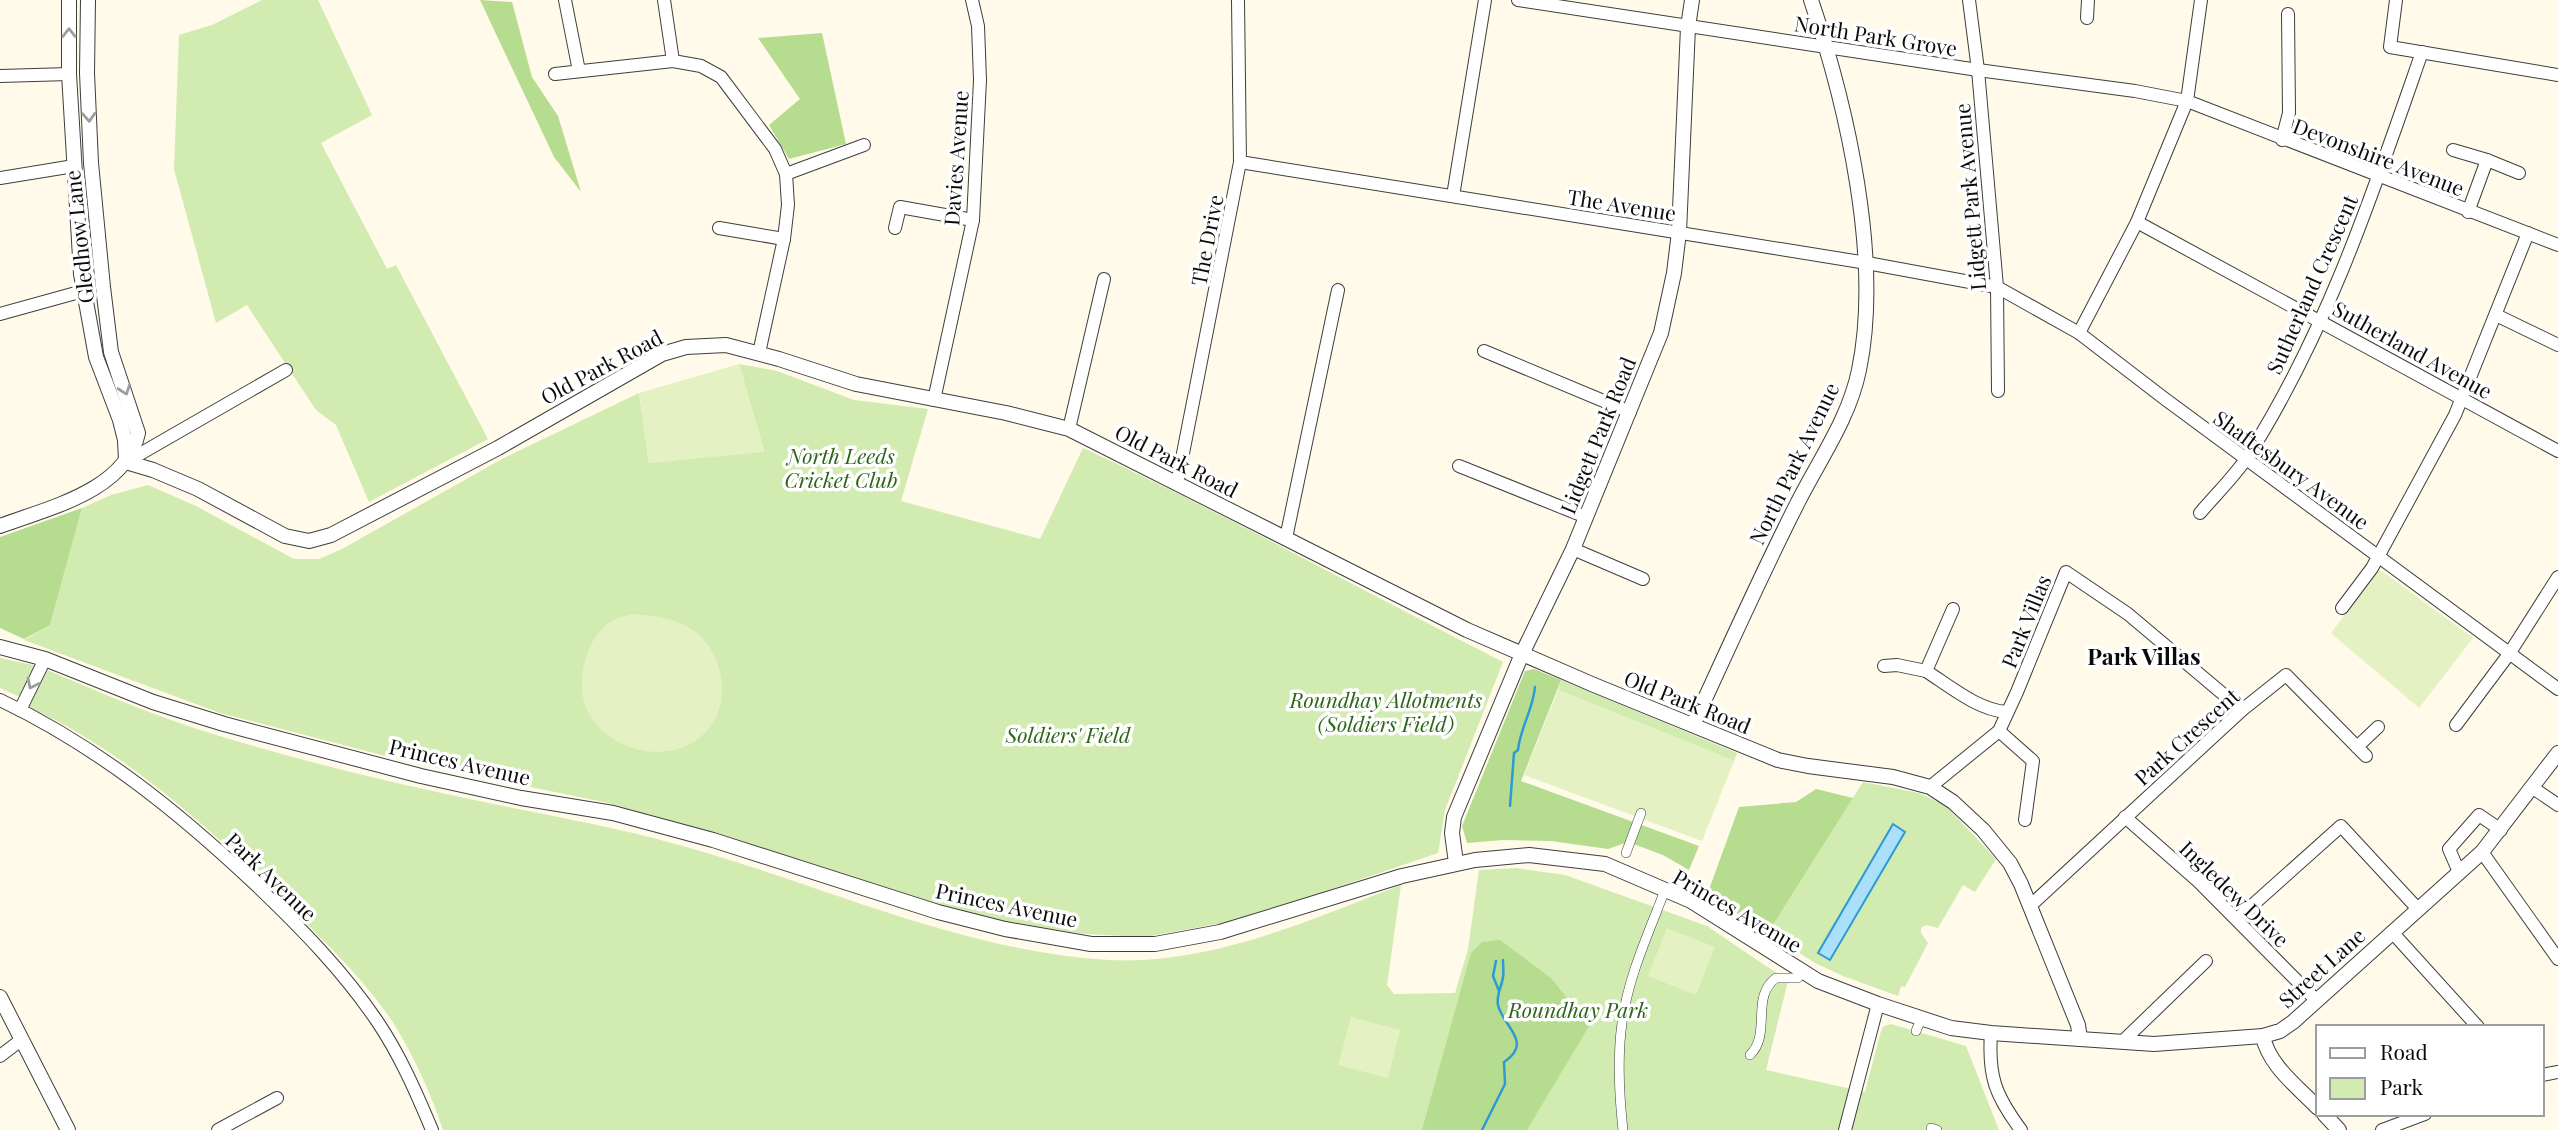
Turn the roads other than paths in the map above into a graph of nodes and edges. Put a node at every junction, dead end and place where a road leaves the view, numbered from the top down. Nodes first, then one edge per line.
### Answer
1 (69, 0) edge
2 (88, 0) edge
3 (565, 0) edge
4 (664, 0) edge
5 (972, 0) edge
6 (1238, 0) edge
7 (1485, 0) edge
8 (1518, 0) edge
9 (1692, 0) edge
10 (1811, 0) edge
11 (1969, 0) edge
12 (2088, 0) edge
13 (2201, 0) edge
14 (2396, 0) edge
15 (2288, 14) dead end
16 (2087, 18) dead end
17 (1688, 27) junction
18 (1827, 46) junction
19 (2422, 52) junction
20 (673, 61) junction
21 (1978, 70) junction
22 (579, 71) junction
23 (555, 74) dead end
24 (2558, 75) edge
25 (0, 76) edge
26 (69, 80) junction
27 (87, 84) junction
28 (2187, 101) junction
29 (2282, 140) junction
30 (864, 145) dead end
31 (2453, 150) dead end
32 (2487, 160) junction
33 (1240, 162) junction
34 (74, 166) junction
35 (2519, 173) dead end
36 (786, 174) junction
37 (2379, 176) junction
38 (0, 178) edge
39 (1453, 196) junction
40 (2468, 212) junction
41 (973, 220) junction
42 (2137, 222) junction
43 (719, 228) dead end
44 (895, 228) dead end
45 (1679, 232) junction
46 (2528, 233) junction
47 (784, 239) junction
48 (2558, 245) edge
49 (1867, 263) junction
50 (101, 271) junction
51 (81, 274) junction
52 (1104, 279) dead end
53 (1997, 286) junction
54 (1338, 290) dead end
55 (83, 291) junction
56 (0, 314) edge
57 (2496, 315) junction
58 (2321, 320) junction
59 (2079, 333) junction
60 (2558, 345) edge
61 (1484, 351) dead end
62 (111, 352) junction
63 (759, 354) junction
64 (96, 357) junction
65 (286, 370) dead end
66 (1998, 391) dead end
67 (2462, 399) junction
68 (934, 400) junction
69 (1630, 412) junction
70 (1069, 429) junction
71 (2558, 451) edge
72 (2247, 458) junction
73 (126, 462) junction
74 (1459, 466) dead end
75 (1177, 484) junction
76 (2200, 513) dead end
77 (1587, 517) junction
78 (0, 526) edge
79 (1286, 538) junction
80 (1573, 549) junction
81 (2379, 557) junction
82 (2558, 577) edge
83 (1643, 579) dead end
84 (2342, 608) dead end
85 (1953, 609) dead end
86 (0, 647) edge
87 (1522, 654) junction
88 (2509, 654) junction
89 (45, 659) junction
90 (1884, 666) dead end
91 (1926, 671) junction
92 (2558, 689) edge
93 (0, 700) edge
94 (20, 710) junction
95 (2242, 710) junction
96 (2007, 712) junction
97 (1693, 725) junction
98 (2456, 725) dead end
99 (2378, 727) dead end
100 (1999, 731) junction
101 (2558, 753) edge
102 (1930, 788) junction
103 (2533, 788) junction
104 (2558, 805) edge
105 (1641, 813) dead end
106 (2125, 817) junction
107 (2025, 820) dead end
108 (2501, 830) junction
109 (2482, 852) junction
110 (1626, 853) dead end
111 (1456, 863) junction
112 (2459, 872) junction
113 (1665, 890) junction
114 (2031, 905) junction
115 (2417, 908) junction
116 (2237, 919) junction
117 (2392, 932) junction
118 (2558, 959) edge
119 (2206, 961) dead end
120 (1798, 978) dead end
121 (0, 997) edge
122 (2316, 1000) junction
123 (1878, 1004) junction
124 (2476, 1025) edge
125 (1991, 1033) junction
126 (2263, 1036) junction
127 (21, 1040) junction
128 (2080, 1040) junction
129 (2122, 1042) junction
130 (1750, 1055) dead end
131 (0, 1056) edge
132 (277, 1098) dead end
133 (2316, 1106) edge
134 (2326, 1116) edge
135 (2420, 1116) edge
136 (68, 1130) edge
137 (218, 1130) edge
138 (432, 1130) edge
139 (1623, 1130) edge
140 (1845, 1130) edge
141 (2021, 1130) edge
142 (2339, 1130) edge
143 (2382, 1130) edge

26 -> 1 street, Gledhow Lane
2 - 27 street, Gledhow Lane
3 - 22 street
4 - 20 street
5 - 41 street, Davies Avenue
6 - 33 street, The Drive
7 - 39 street
8 - 17 street, North Park Grove
9 - 17 street, Lidgett Park Road
10 - 18 street, North Park Avenue
11 - 21 street, Lidgett Park Avenue
12 - 16 street
13 - 28 street
14 - 19 street
15 - 29 street
17 - 18 street, North Park Grove
17 - 45 street, Lidgett Park Road
18 - 21 street, North Park Grove
18 - 49 street, North Park Avenue
19 - 24 street
19 - 37 street, Sutherland Crescent
20 - 22 street
20 - 36 street
21 - 28 street, North Park Grove
21 - 53 street, Lidgett Park Avenue
22 - 23 street
25 - 26 street
26 - 27 street
26 - 34 street, Gledhow Lane
27 -> 50 street, Gledhow Lane
28 - 29 street, Devonshire Avenue
28 - 42 street
29 - 37 street, Devonshire Avenue
30 - 36 street
31 - 32 street
32 - 35 street
32 - 40 street
33 - 39 street, The Avenue
33 - 75 street, The Drive
34 - 38 street
34 - 51 street, Gledhow Lane
36 - 47 street
37 - 40 street, Devonshire Avenue
37 - 58 street, Sutherland Crescent
39 - 45 street, The Avenue
40 - 46 street, Devonshire Avenue
41 - 44 street
41 - 68 street, Davies Avenue
42 - 58 street, Sutherland Avenue
42 - 59 street
43 - 47 street
45 - 49 street, The Avenue
45 - 69 street, Lidgett Park Road
46 - 48 street, Devonshire Avenue
46 - 57 street
47 - 63 street
49 - 53 street, The Avenue
49 - 97 street, North Park Avenue
50 - 51 street
50 - 62 street, Gledhow Lane
51 - 55 street, Gledhow Lane
52 - 70 street
53 - 59 street, Shaftesbury Avenue
53 - 66 street, Lidgett Park Avenue
54 - 79 street
55 - 56 street
55 - 64 street, Gledhow Lane
57 - 60 street
57 - 67 street
58 - 67 street, Sutherland Avenue
58 - 72 street, Sutherland Crescent
59 - 72 street, Shaftesbury Avenue
61 - 69 street
62 - 64 street
62 -> 73 street, Gledhow Lane
63 - 68 street, Old Park Road
63 - 73 street, Old Park Road
64 - 73 street, Gledhow Lane
65 - 73 street
67 - 71 street, Sutherland Avenue
67 - 81 street
68 - 70 street, Old Park Road
69 - 77 street, Lidgett Park Road
70 - 75 street, Old Park Road
72 - 76 street, Sutherland Crescent
72 - 81 street, Shaftesbury Avenue
73 - 78 street
74 - 77 street
75 - 79 street, Old Park Road
77 - 80 street, Lidgett Park Road
79 - 87 street, Old Park Road
80 - 83 street
80 - 87 street, Lidgett Park Road
81 - 84 street
81 - 88 street, Shaftesbury Avenue
82 - 88 street
85 - 91 street
86 - 89 street, Princes Avenue
87 - 97 street, Old Park Road
87 - 111 street, Lidgett Park Road
88 - 92 street, Shaftesbury Avenue
88 - 98 street
89 -> 94 street
89 - 111 street, Princes Avenue
90 - 91 street
91 - 96 street
93 - 94 street, Park Avenue
94 - 138 street, Park Avenue
95 - 96 street, Park Villas
95 - 99 street, Park Crescent
95 - 106 street, Park Crescent
96 - 100 street, Park Villas
97 - 102 street, Old Park Road
100 - 102 street, Park Villas
100 - 107 street
101 - 103 street, Street Lane
102 - 114 street, Old Park Road
103 - 104 street
103 - 108 street, Street Lane
105 - 110 street
106 - 114 street, Park Crescent
106 - 116 street, Ingledew Drive
108 - 109 street, Street Lane
108 - 112 street
109 - 112 street, Street Lane
109 - 118 street
111 - 113 street, Princes Avenue
112 - 115 street, Street Lane
113 - 123 street, Princes Avenue
113 - 139 street
114 - 128 street, Old Park Road
115 - 116 street
115 - 117 street, Street Lane
116 - 122 street, Ingledew Drive
117 - 122 street, Street Lane
117 - 124 street
119 - 129 street
120 - 130 street
121 - 127 street
122 - 126 street, Street Lane
123 - 125 street, Princes Avenue
123 - 140 street
125 - 128 street, Street Lane
125 - 141 street
126 - 129 street, Street Lane
126 - 133 street
127 - 131 street
127 - 136 street
128 - 129 street, Street Lane
132 - 137 street
134 - 142 street
135 - 143 street

